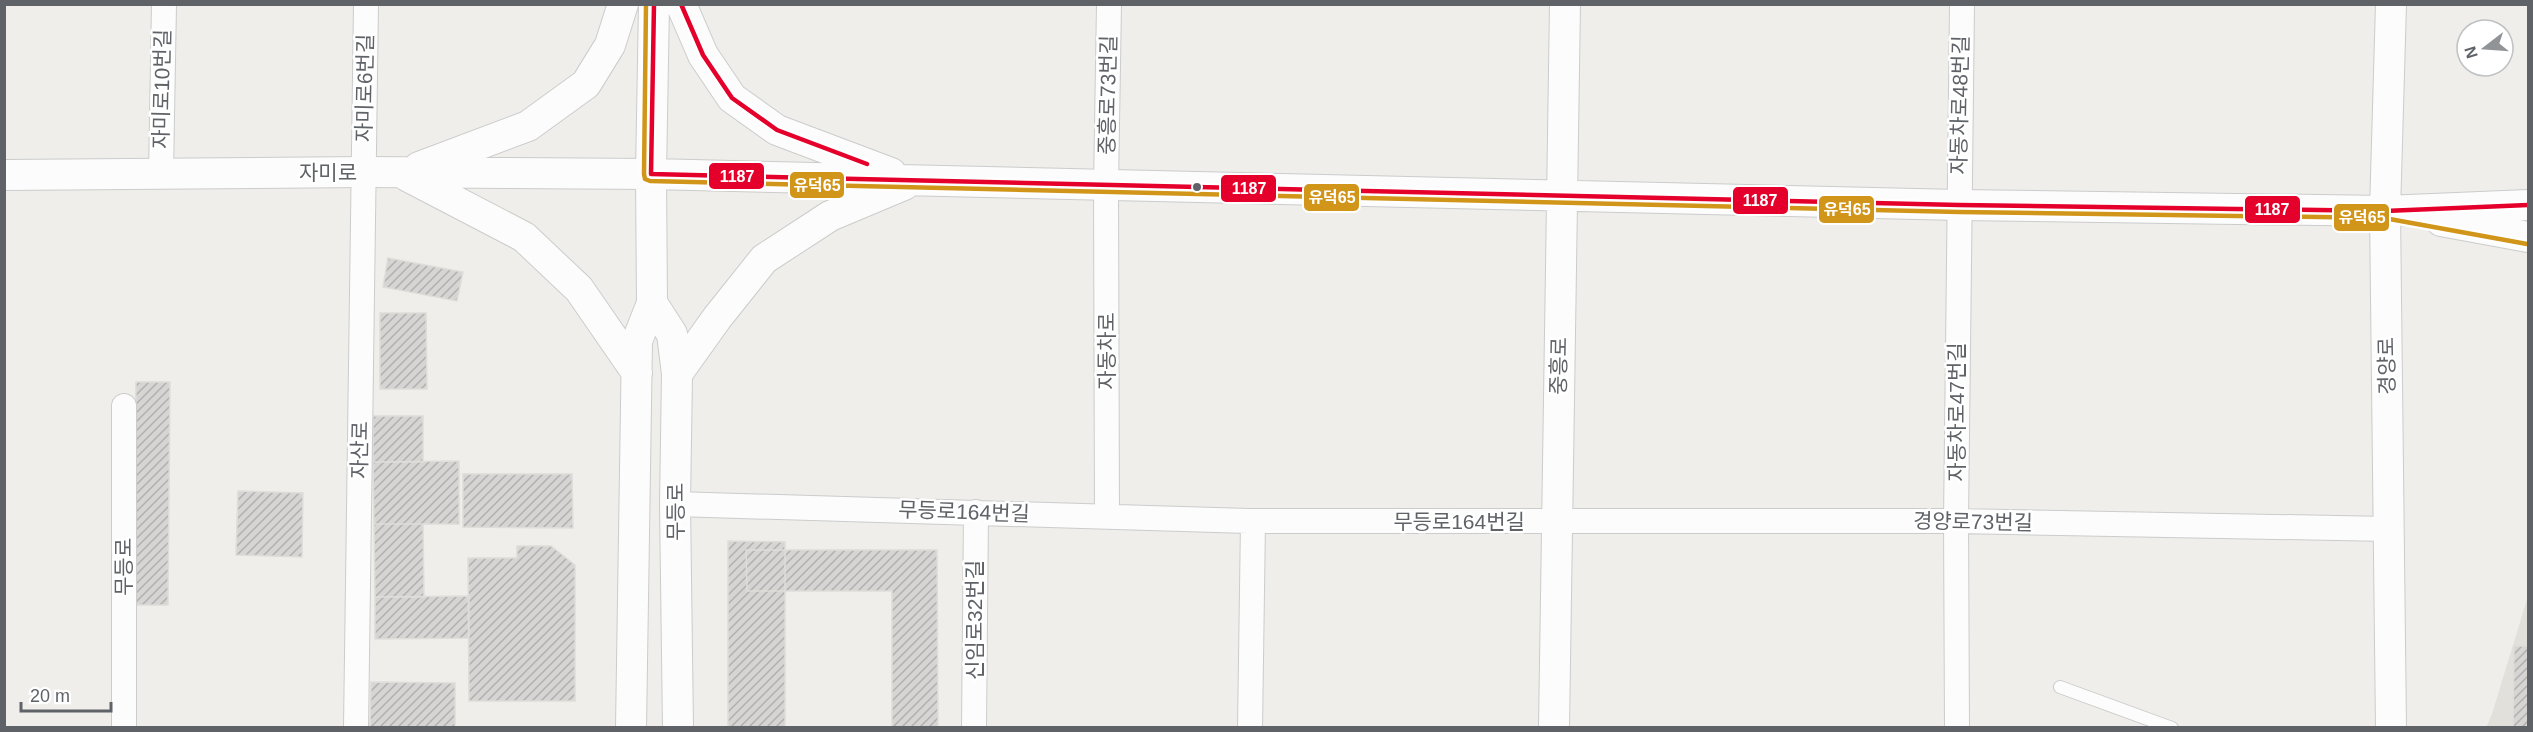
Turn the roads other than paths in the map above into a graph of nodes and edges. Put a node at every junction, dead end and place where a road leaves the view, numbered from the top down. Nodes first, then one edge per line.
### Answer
1 (164, 4) edge
2 (366, 4) edge
3 (623, 4) edge
4 (654, 4) edge
5 (681, 4) edge
6 (1109, 4) edge
7 (1565, 4) edge
8 (1962, 4) edge
9 (2391, 4) edge
10 (364, 172) junction
11 (402, 173) junction
12 (161, 174) junction
13 (651, 174) junction
14 (4, 175) edge
15 (913, 182) junction
16 (1106, 186) junction
17 (1562, 195) junction
18 (1959, 205) junction
19 (2529, 205) edge
20 (2385, 211) junction
21 (2529, 237) edge
22 (652, 303) junction
23 (637, 373) junction
24 (677, 374) junction
25 (124, 406) dead end
26 (675, 504) junction
27 (976, 512) junction
28 (1107, 516) junction
29 (1253, 521) junction
30 (1956, 521) junction
31 (1557, 522) junction
32 (2389, 529) junction
33 (2060, 687) dead end
34 (123, 728) edge
35 (356, 728) edge
36 (631, 728) edge
37 (678, 728) edge
38 (974, 728) edge
39 (1250, 728) edge
40 (1554, 728) edge
41 (1957, 728) edge
42 (2172, 728) edge
43 (2391, 728) edge

1 - 12 street, 자미로10번길
2 - 10 street, 자미로6번길
3 - 11 street
4 - 13 street, 무등로
5 - 15 street
6 - 16 street, 중흥로73번길
7 - 17 street, 중흥로
8 - 18 street, 자동차로48번길
9 - 20 street, 경양로
10 - 11 street, 자미로
10 - 12 street, 자미로
10 - 35 street, 자산로
11 - 13 street, 자미로
11 - 23 street
12 - 14 street, 자미로
13 - 15 street
13 - 22 street, 무등로
15 - 16 street
15 - 24 street
16 - 17 street
16 - 28 street, 자동차로
17 - 18 street
17 - 31 street, 중흥로
18 - 20 street
18 - 30 street, 자동차로47번길
19 - 20 street
20 - 21 street
20 - 32 street, 경양로
22 - 23 street, 무등로
22 - 24 street, 무등로
23 - 36 street, 무등로
24 - 26 street, 무등로
25 - 34 street, 무등로
26 - 27 street, 무등로164번길
26 - 37 street, 무등로
27 - 28 street, 무등로164번길
27 - 38 street, 신임로32번길
28 - 29 street, 무등로164번길
29 - 31 street, 무등로164번길
29 - 39 street
30 - 31 street, 경양로73번길
30 - 32 street, 경양로73번길
30 - 41 street, 자동차로47번길
31 - 40 street, 중흥로
32 - 43 street, 경양로
33 - 42 lane

